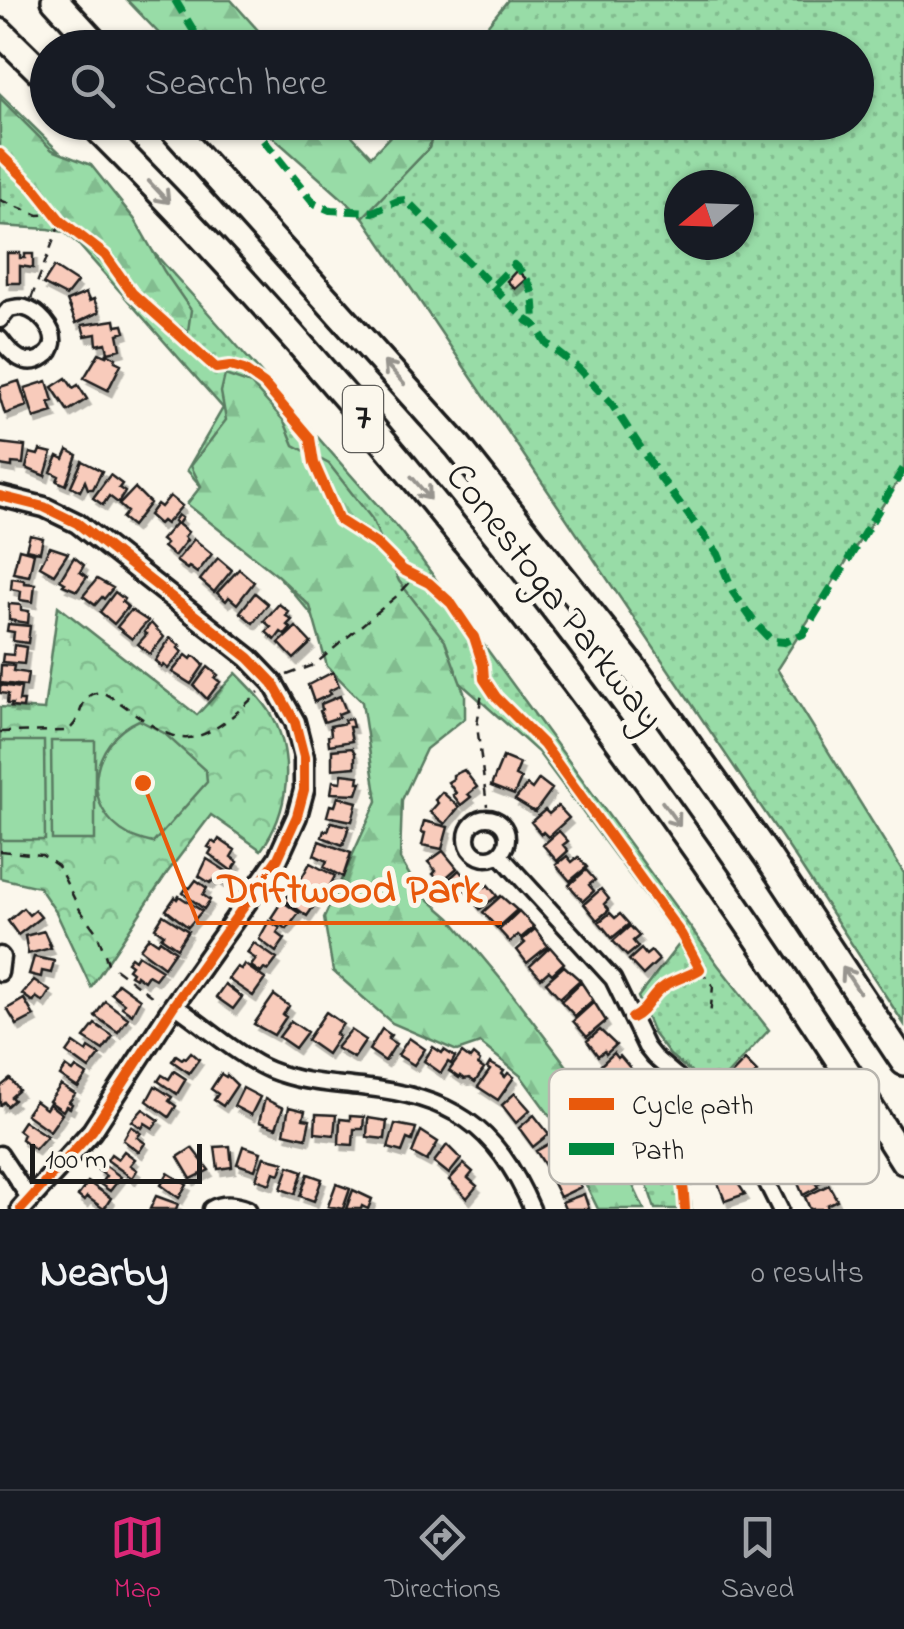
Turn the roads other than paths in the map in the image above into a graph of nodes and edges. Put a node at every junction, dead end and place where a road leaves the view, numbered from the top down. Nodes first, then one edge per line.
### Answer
1 (56, 0) edge
2 (83, 30) edge
3 (0, 32) edge
4 (30, 61) edge
5 (108, 140) edge
6 (183, 140) edge
7 (0, 320) edge
8 (0, 339) edge
9 (0, 496) edge
10 (499, 854) dead end
11 (0, 955) edge
12 (0, 973) edge
13 (166, 1003) junction
14 (904, 1062) edge
15 (668, 1069) edge
16 (844, 1069) edge
17 (879, 1122) edge
18 (0, 1154) edge
19 (904, 1161) edge
20 (768, 1184) edge
21 (26, 1205) edge
22 (212, 1209) edge
23 (248, 1209) edge
24 (532, 1209) edge
25 (780, 1209) edge

1 - 2 highway
3 - 4 highway
5 -> 16 highway, Conestoga Parkway / 7
14 -> 6 highway, Conestoga Parkway / 7
7 - 8 street
9 - 13 street
10 - 15 street
11 - 12 street
13 - 21 street
13 - 24 street
17 -> 19 highway, Conestoga Parkway / 7
18 - 21 street
20 - 25 street
22 - 23 street

